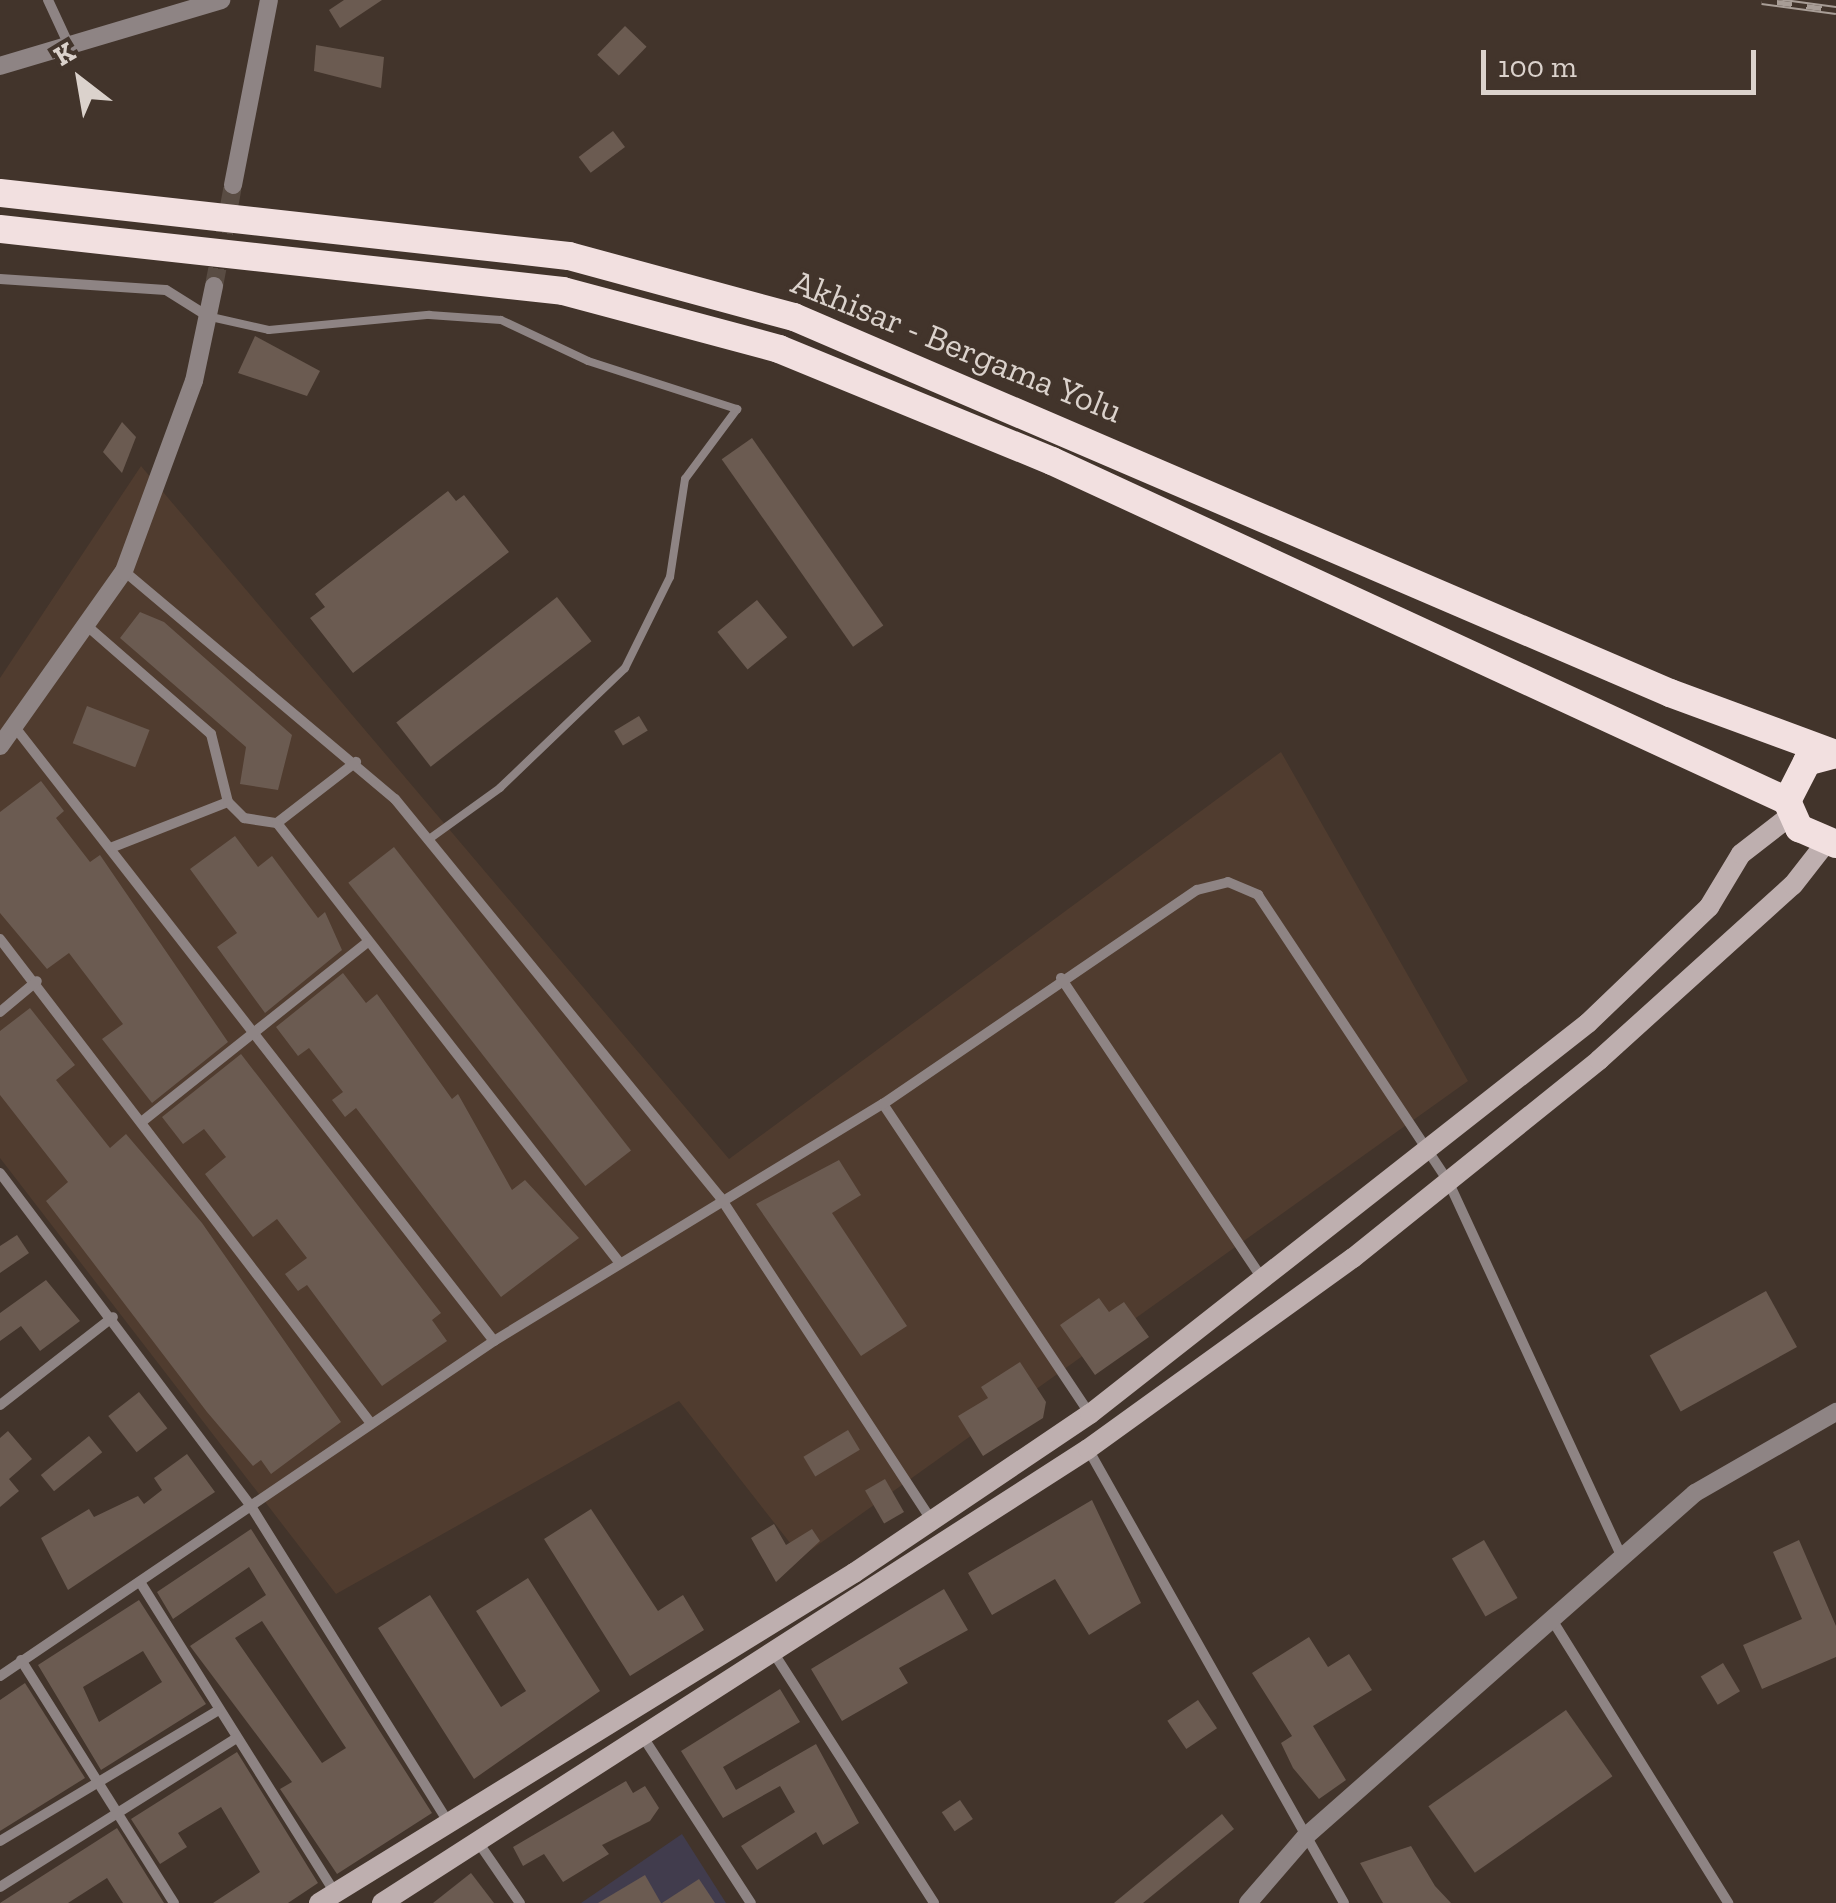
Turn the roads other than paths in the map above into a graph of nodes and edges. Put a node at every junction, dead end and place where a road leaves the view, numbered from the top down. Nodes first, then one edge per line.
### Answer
1 (48, 0) edge
2 (221, 0) edge
3 (269, 0) edge
4 (68, 44) junction
5 (0, 66) edge
6 (233, 185) tunnel mouth
7 (0, 194) edge
8 (0, 229) edge
9 (0, 280) edge
10 (20, 281) junction
11 (214, 286) tunnel mouth
12 (0, 289) edge
13 (206, 315) junction
14 (124, 571) junction
15 (86, 626) junction
16 (13, 726) junction
17 (0, 746) edge
18 (1836, 754) edge
19 (356, 762) junction
20 (228, 802) junction
21 (1788, 808) junction
22 (277, 823) junction
23 (428, 840) junction
24 (1830, 844) edge
25 (113, 847) junction
26 (0, 939) edge
27 (368, 942) junction
28 (1061, 978) junction
29 (38, 981) junction
30 (0, 1012) edge
31 (255, 1032) junction
32 (882, 1104) junction
33 (144, 1120) junction
34 (1426, 1155) junction
35 (0, 1172) edge
36 (1449, 1183) junction
37 (720, 1197) junction
38 (619, 1262) junction
39 (1264, 1281) junction
40 (113, 1317) junction
41 (494, 1341) junction
42 (0, 1405) edge
43 (1836, 1412) edge
44 (1090, 1414) junction
45 (370, 1422) junction
46 (1088, 1449) junction
47 (252, 1508) junction
48 (931, 1521) junction
49 (1621, 1555) junction
50 (140, 1582) junction
51 (1554, 1623) junction
52 (773, 1652) junction
53 (21, 1660) junction
54 (0, 1676) edge
55 (218, 1711) junction
56 (643, 1737) junction
57 (237, 1738) junction
58 (94, 1784) junction
59 (117, 1813) junction
60 (447, 1820) junction
61 (1305, 1837) junction
62 (0, 1842) edge
63 (478, 1842) junction
64 (0, 1887) edge
65 (327, 1898) edge
66 (174, 1903) edge
67 (382, 1903) edge
68 (520, 1903) edge
69 (750, 1903) edge
70 (934, 1903) edge
71 (1248, 1903) edge
72 (1344, 1903) edge
73 (1728, 1903) edge

1 - 4 street
2 - 4 street
3 - 6 street
4 - 5 street
7 - 18 highway, Akhisar - Bergama Yolu
8 - 21 highway, Akhisar - Bergama Yolu
9 - 10 street
10 - 12 street
10 - 13 street
11 - 13 street
13 - 14 street
13 - 23 lane
14 - 15 street
14 - 19 street
15 - 16 street
15 - 20 street
16 - 17 street
16 - 25 street
18 - 21 highway, Akhisar - Bergama Yolu
19 - 22 street
19 - 23 street
20 - 22 street
20 - 25 street
21 - 24 highway, Akhisar - Bergama Yolu
21 - 34 main road
22 - 27 street
23 - 37 street
24 - 36 main road
25 - 31 street
26 - 29 street
27 - 31 street
27 - 38 street
28 - 32 street
28 - 34 street
28 - 39 street
29 - 30 street
29 - 33 street
31 - 33 street
31 - 41 street
32 - 37 street
32 - 44 street
33 - 45 street
34 - 36 street
34 - 39 main road
35 - 40 street
36 - 46 main road
36 - 49 street
37 - 38 street
37 - 48 street
38 - 41 street
39 - 44 main road
40 - 42 street
40 - 47 street
41 - 45 street
43 - 49 street
44 - 48 main road
45 - 47 street
46 - 52 main road
46 - 61 street
47 - 50 street
47 - 60 street
48 - 60 main road
49 - 51 street
50 - 53 street
50 - 55 street
51 - 61 street
51 - 73 street
52 - 56 main road
52 - 70 street
53 - 54 street
53 - 58 street
55 - 57 street
55 - 58 street
56 - 63 main road
56 - 69 street
57 - 59 street
57 - 65 street
58 - 59 street
58 - 62 street
59 - 64 street
59 - 66 street
60 - 65 main road
61 - 71 street
61 - 72 street
63 - 67 main road
63 - 68 street

